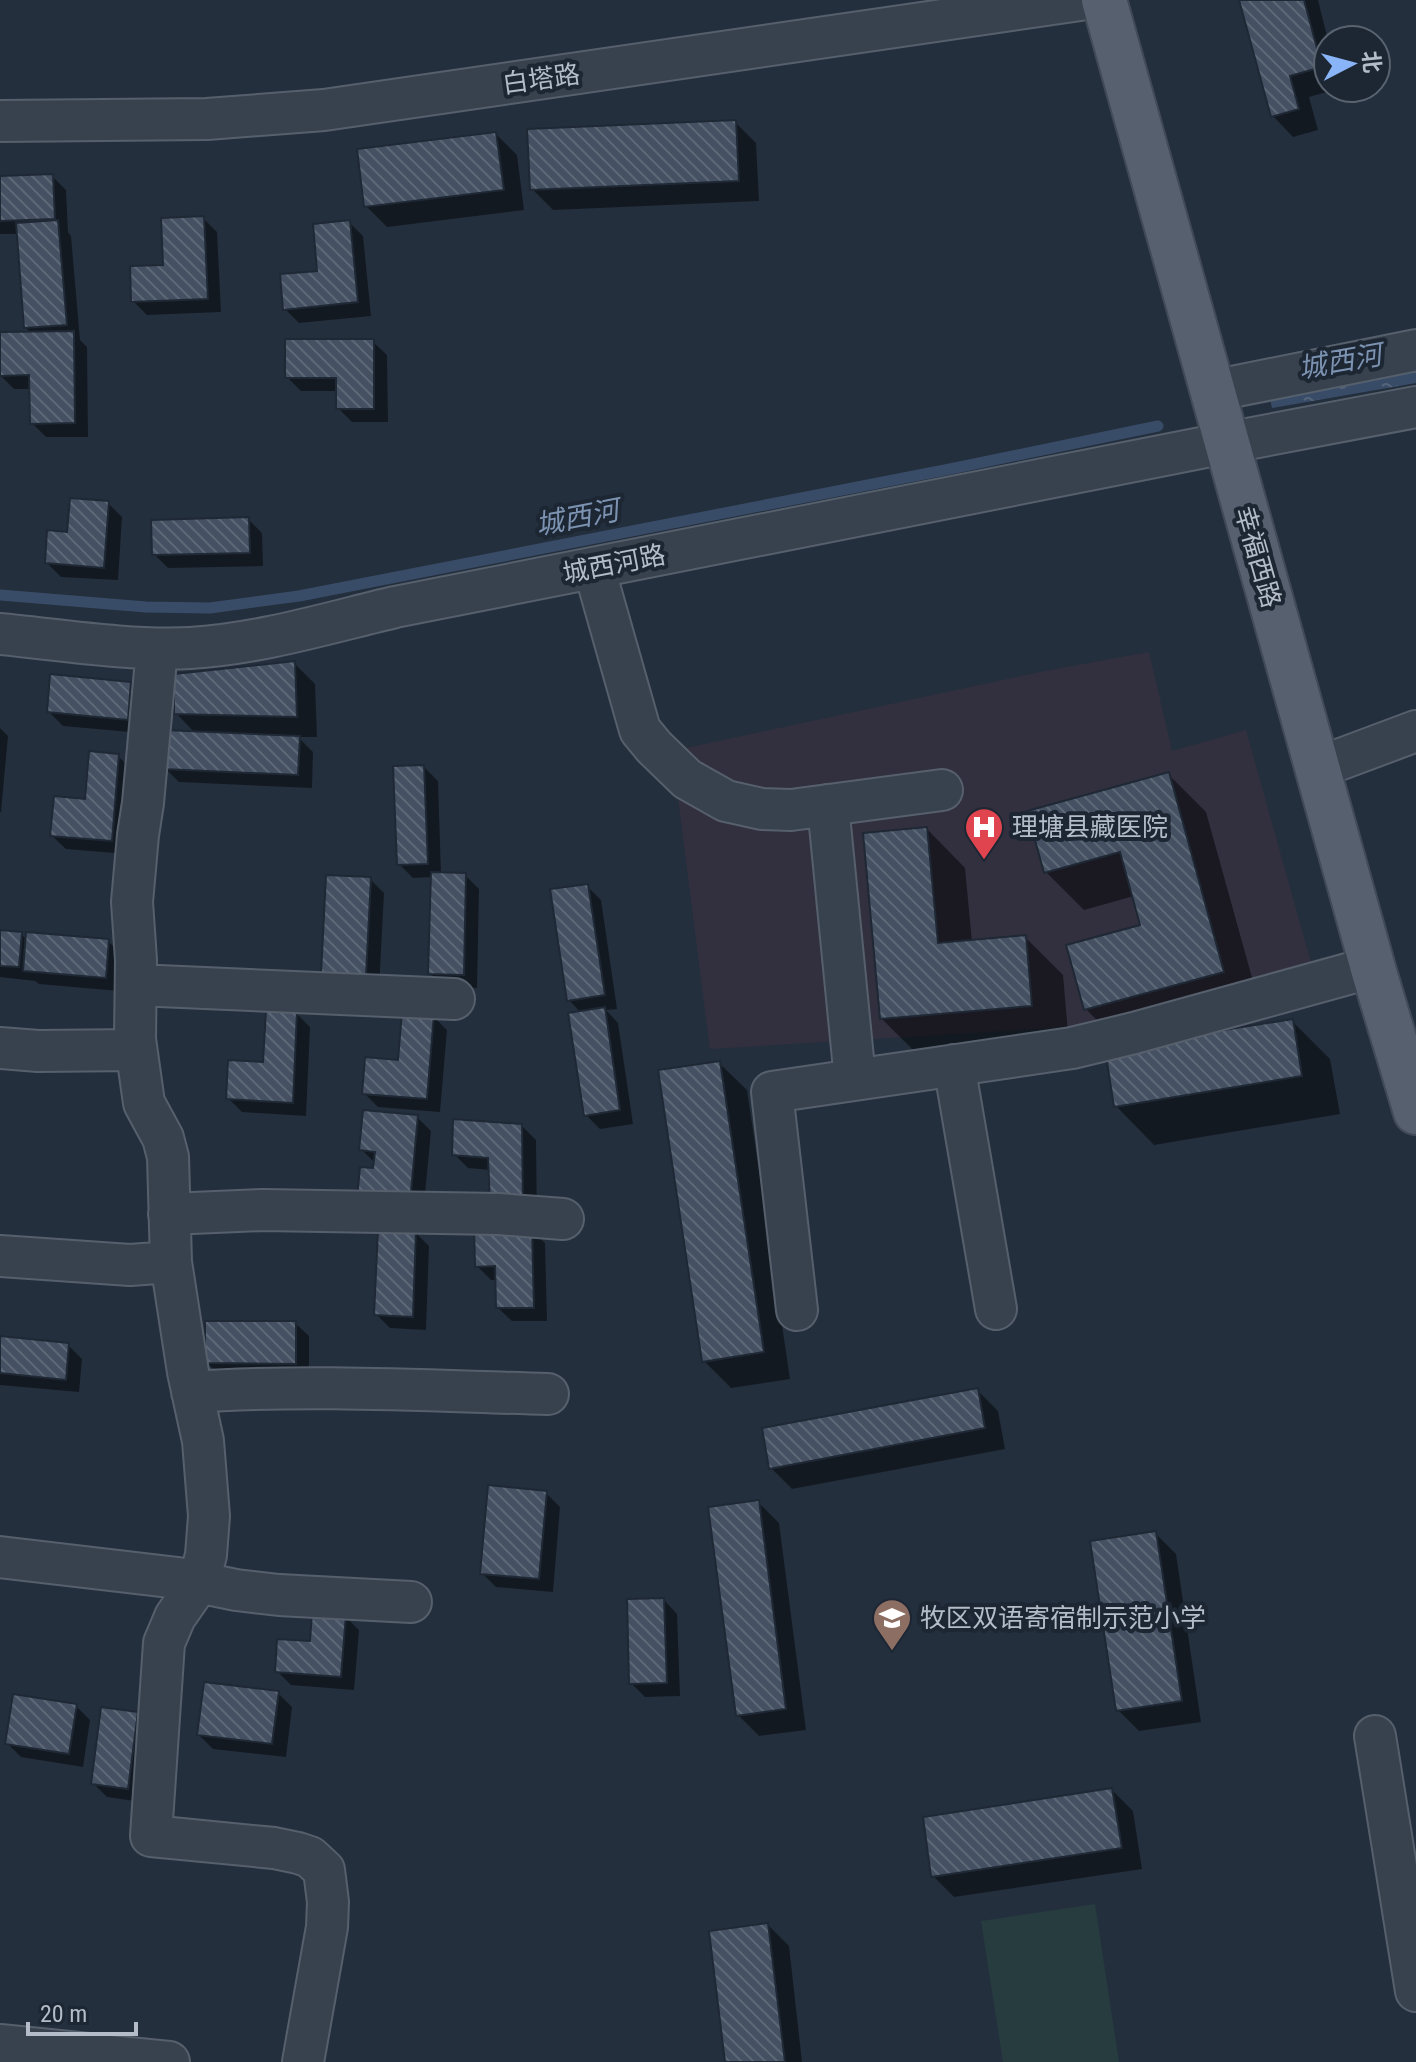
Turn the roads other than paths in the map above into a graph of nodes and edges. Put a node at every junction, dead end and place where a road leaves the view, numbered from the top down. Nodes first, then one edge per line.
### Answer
1 (1080, 0) edge
2 (1104, 0) edge
3 (0, 121) edge
4 (1416, 350) edge
5 (1212, 391) junction
6 (1416, 407) edge
7 (1226, 443) junction
8 (594, 568) junction
9 (0, 634) edge
10 (157, 649) junction
11 (1416, 731) edge
12 (1317, 768) junction
13 (942, 790) dead end
14 (828, 805) junction
15 (1373, 967) junction
16 (136, 985) junction
17 (454, 999) dead end
18 (0, 1048) edge
19 (136, 1050) junction
20 (954, 1065) junction
21 (855, 1079) junction
22 (1416, 1112) edge
23 (169, 1214) junction
24 (563, 1219) dead end
25 (0, 1256) edge
26 (171, 1262) junction
27 (996, 1309) dead end
28 (797, 1310) dead end
29 (192, 1392) junction
30 (548, 1394) dead end
31 (0, 1557) edge
32 (197, 1583) junction
33 (411, 1602) dead end
34 (1375, 1736) dead end
35 (1416, 1991) edge
36 (0, 2045) edge
37 (169, 2062) edge
38 (303, 2062) edge

1 - 3 street, 白塔路
2 - 5 main road, 幸福西路
4 - 5 street
5 - 7 main road, 幸福西路
6 - 7 street, 城西河路
7 - 8 street, 城西河路
7 - 12 main road, 幸福西路
8 - 10 street, 城西河路
8 - 14 street
9 - 10 street, 城西河路
10 - 16 street
11 - 12 street
12 - 15 main road, 幸福西路
13 - 14 street
14 - 21 street
15 - 20 street
15 - 22 main road, 幸福西路
16 - 17 street
16 - 19 street
18 - 19 street
19 - 23 street
20 - 21 street
20 - 27 street
21 - 28 street
23 - 24 street
23 - 26 street
25 - 26 street
26 - 29 street
29 - 30 street
29 - 32 street
31 - 32 street
32 - 33 street
32 - 38 street
34 - 35 street
36 - 37 street

